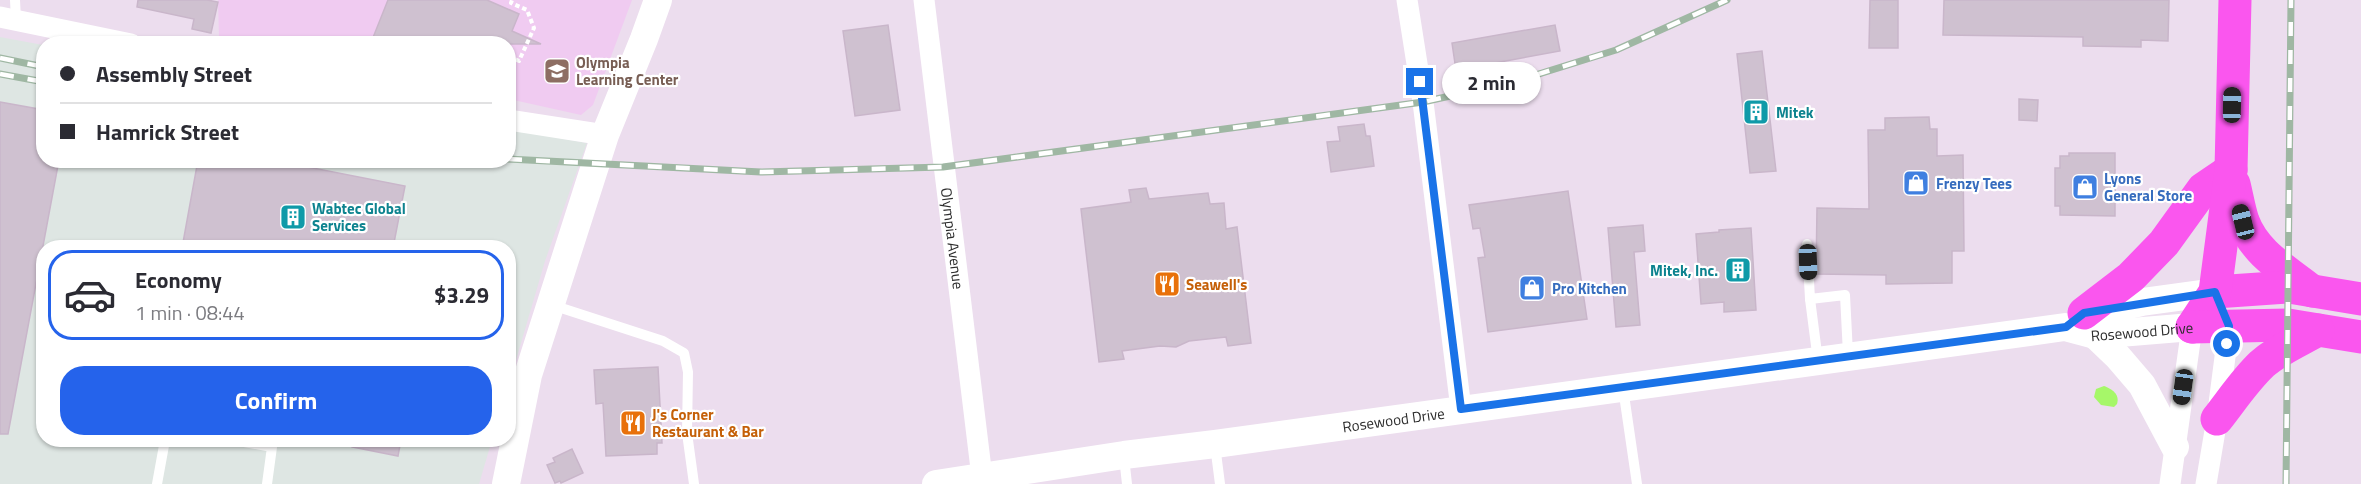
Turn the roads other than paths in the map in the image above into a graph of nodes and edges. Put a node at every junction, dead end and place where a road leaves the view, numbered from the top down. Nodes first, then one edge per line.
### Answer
1 (658, 0) edge
2 (924, 0) edge
3 (1407, 0) edge
4 (2235, 0) edge
5 (11, 12) edge
6 (101, 36) edge
7 (516, 121) edge
8 (605, 135) junction
9 (2231, 170) junction
10 (1808, 244) dead end
11 (2312, 291) junction
12 (2215, 292) junction
13 (1810, 299) junction
14 (2361, 299) edge
15 (551, 304) junction
16 (2081, 325) junction
17 (2229, 326) junction
18 (2192, 327) junction
19 (2318, 330) junction
20 (2361, 337) edge
21 (1848, 358) junction
22 (1818, 362) junction
23 (1623, 387) junction
24 (1461, 409) junction
25 (2217, 419) junction
26 (516, 434) edge
27 (1215, 444) junction
28 (164, 447) edge
29 (272, 447) edge
30 (513, 447) edge
31 (2175, 447) junction
32 (1124, 455) junction
33 (983, 481) edge
34 (157, 484) edge
35 (267, 484) edge
36 (506, 484) edge
37 (694, 484) edge
38 (936, 484) edge
39 (1127, 484) edge
40 (1220, 484) edge
41 (1637, 484) edge
42 (2170, 484) edge
43 (2206, 484) edge

1 - 8 main road
2 - 33 street, Olympia Avenue
3 - 24 street
4 - 9 main road
5 - 6 street
7 - 8 street
8 - 15 main road
9 - 11 main road
9 - 12 main road
9 - 16 main road
10 - 13 lane
11 - 12 main road, Rosewood Drive
11 - 14 main road, Rosewood Drive
12 - 16 main road, Rosewood Drive
12 - 17 main road
12 - 18 main road
13 - 21 lane
13 - 22 lane
15 - 26 main road
15 - 37 lane
16 - 18 main road, Rosewood Drive
16 - 21 main road, Rosewood Drive
16 - 31 main road
17 - 18 main road, Rosewood Drive
17 - 19 main road, Rosewood Drive
17 - 25 street
18 - 31 street
19 - 20 main road, Rosewood Drive
19 - 25 main road
21 - 22 main road, Rosewood Drive
22 - 23 main road, Rosewood Drive
23 - 24 main road, Rosewood Drive
23 - 41 lane
24 - 27 main road, Rosewood Drive
25 - 43 street
27 - 32 main road, Rosewood Drive
27 - 40 lane
28 - 34 lane
29 - 35 lane
30 - 36 main road
31 - 42 street
32 - 33 main road, Rosewood Drive
32 - 39 lane
33 - 38 main road, Rosewood Drive

